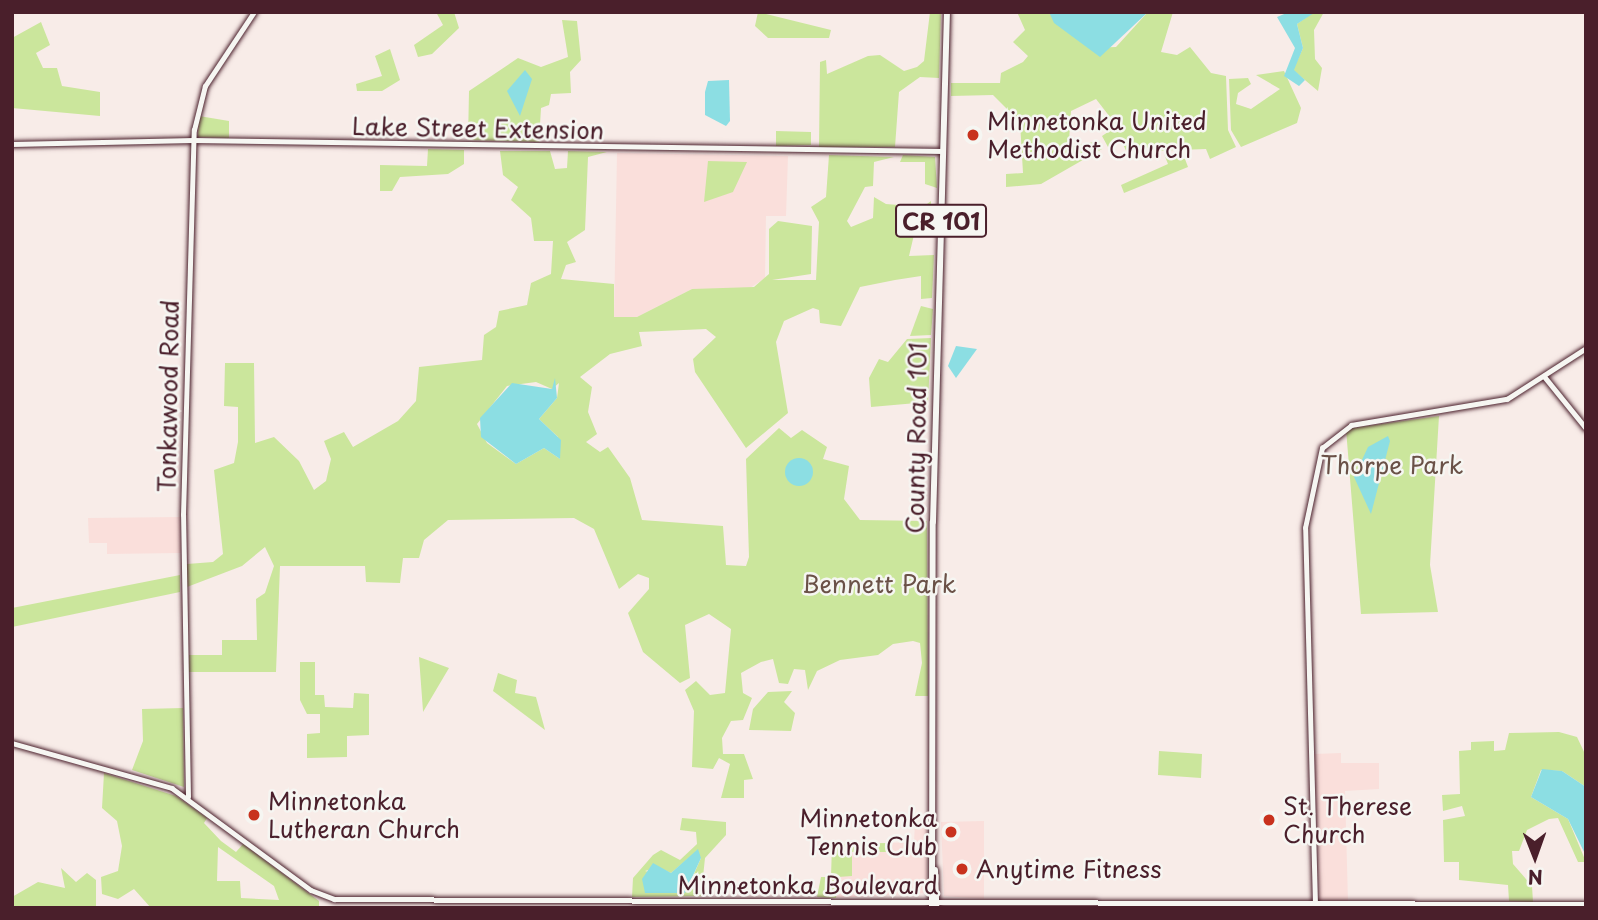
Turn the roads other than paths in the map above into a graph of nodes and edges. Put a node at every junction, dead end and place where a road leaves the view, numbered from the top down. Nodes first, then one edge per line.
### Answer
1 (254, 12) edge
2 (947, 12) edge
3 (193, 140) junction
4 (12, 144) edge
5 (943, 152) junction
6 (1586, 348) edge
7 (1544, 376) junction
8 (1586, 428) edge
9 (12, 743) edge
10 (188, 797) junction
11 (1314, 891) junction
12 (1303, 904) junction
13 (1315, 904) junction
14 (1586, 904) edge
15 (934, 905) edge

1 - 3 street, Tonkawood Road
2 - 5 main road, County Road 101 / CR 101
3 - 4 street, Lake Street Extension
3 - 5 street, Lake Street Extension
3 - 10 street, Tonkawood Road
5 - 15 main road, County Road 101 / CR 101
6 - 7 street
7 - 8 street
7 - 11 street
9 - 10 street, Minnetonka Boulevard
10 - 15 street, Minnetonka Boulevard
11 - 12 street
11 - 13 street
12 - 13 street, Minnetonka Boulevard
12 - 15 street, Minnetonka Boulevard
13 - 14 street, Minnetonka Boulevard

